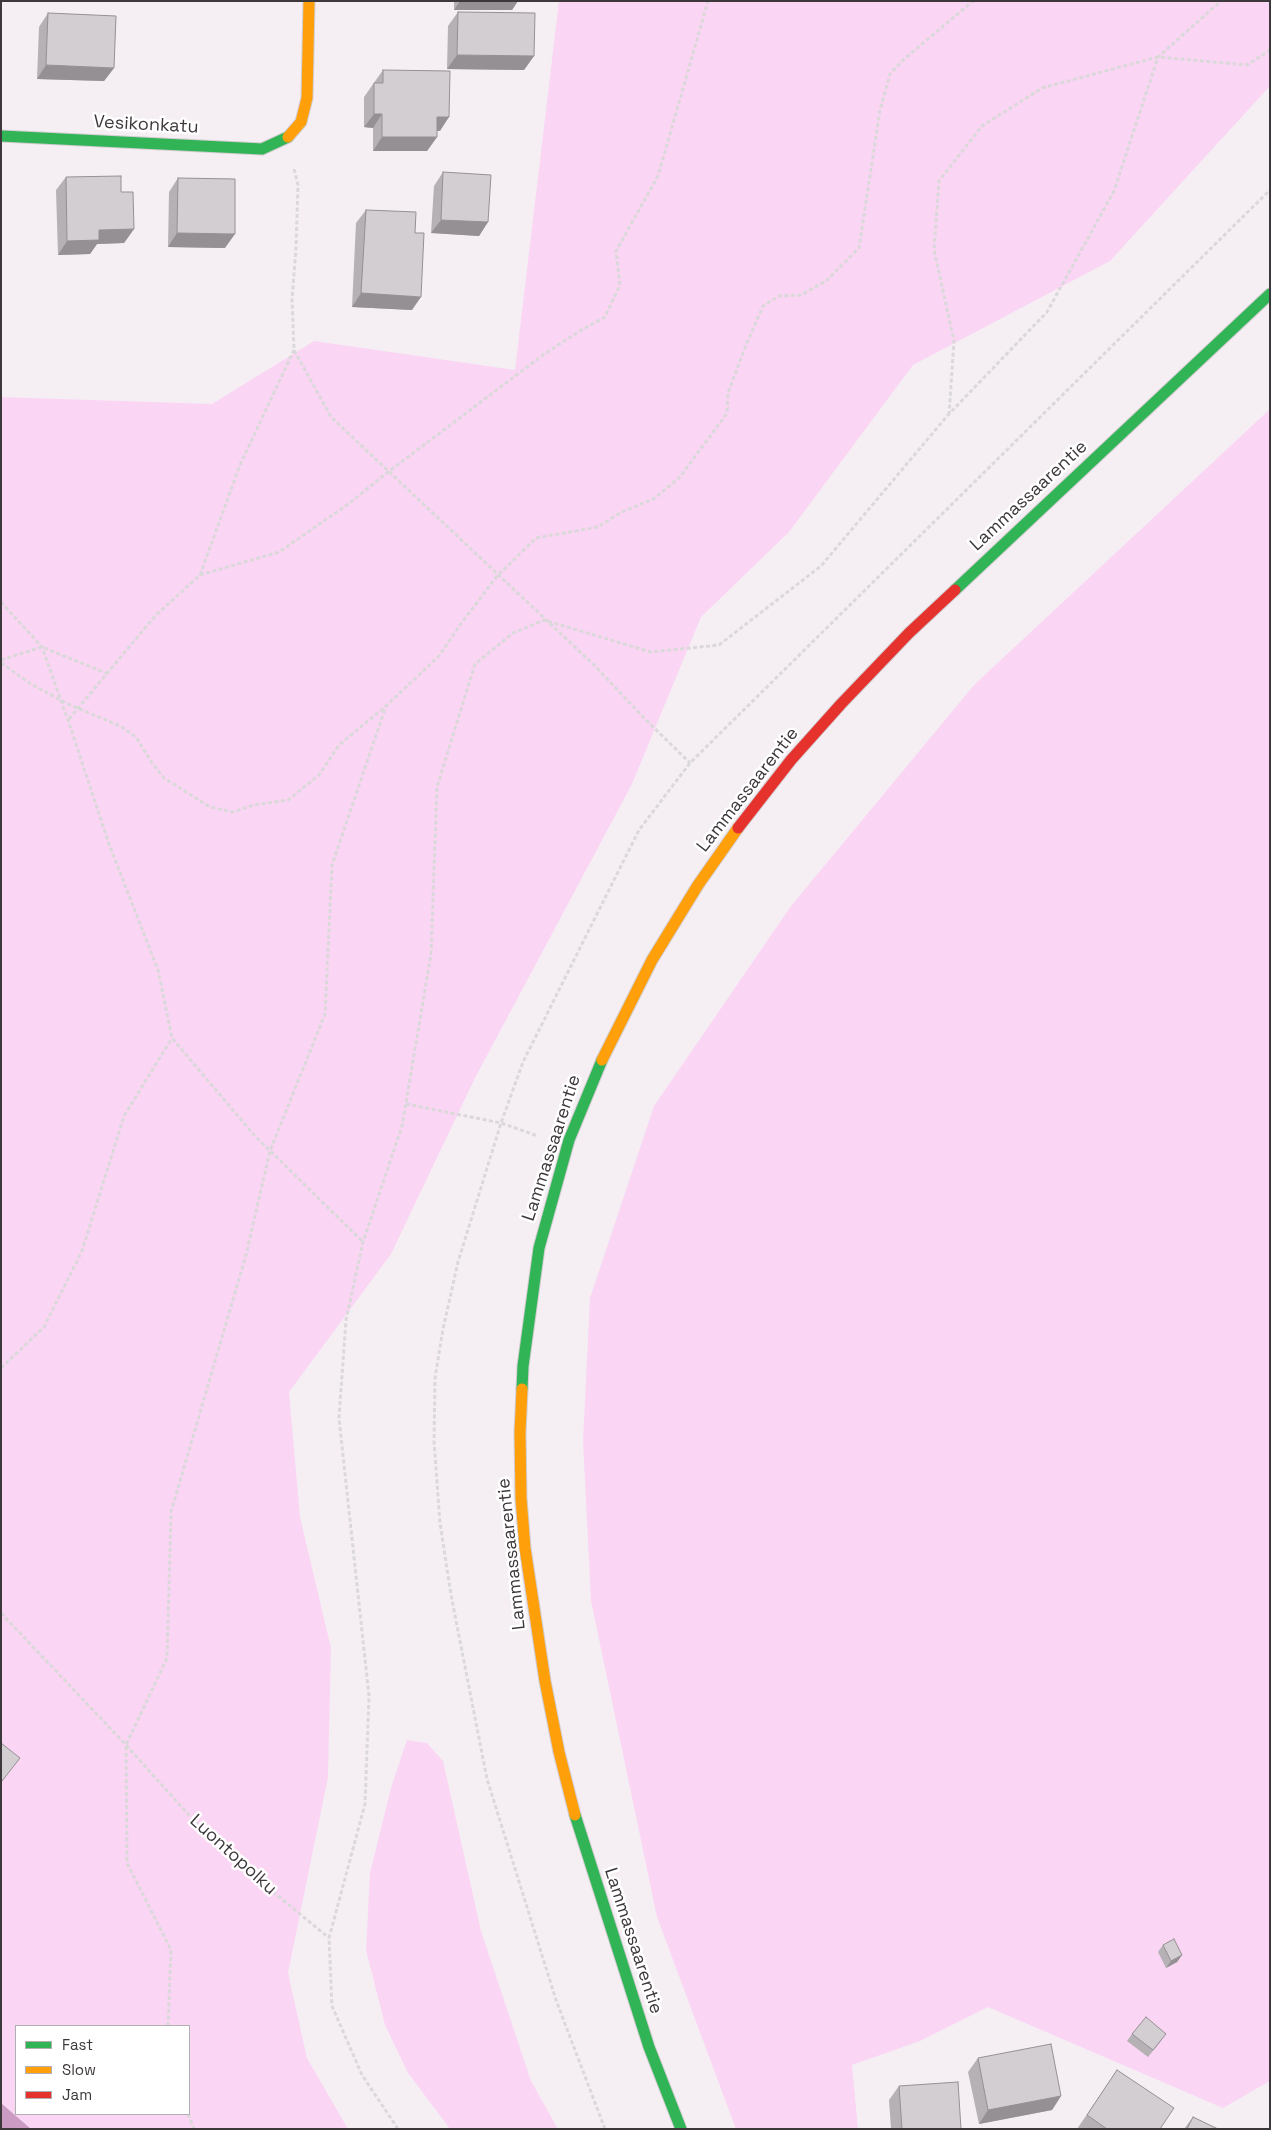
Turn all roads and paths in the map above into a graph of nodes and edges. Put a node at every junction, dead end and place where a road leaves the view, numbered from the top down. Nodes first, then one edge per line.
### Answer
1 (309, 1) edge
2 (708, 1) edge
3 (973, 1) edge
4 (1221, 1) edge
5 (1270, 50) edge
6 (1158, 57) junction
7 (1, 136) edge
8 (286, 139) junction
9 (1270, 190) edge
10 (1270, 294) edge
11 (294, 350) junction
12 (948, 415) junction
13 (388, 472) junction
14 (200, 575) junction
15 (497, 576) junction
16 (1, 602) edge
17 (544, 620) junction
18 (42, 648) junction
19 (1, 662) edge
20 (106, 673) junction
21 (61, 699) junction
22 (386, 706) junction
23 (78, 708) junction
24 (68, 720) junction
25 (690, 763) junction
26 (172, 1038) junction
27 (406, 1104) junction
28 (501, 1123) junction
29 (540, 1136) dead end
30 (270, 1151) junction
31 (363, 1242) junction
32 (1, 1368) edge
33 (1, 1613) edge
34 (126, 1745) junction
35 (329, 1938) junction
36 (168, 2025) edge
37 (188, 2115) edge
38 (194, 2129) edge
39 (398, 2129) edge
40 (605, 2129) edge
41 (681, 2129) edge

1 - 8 street
2 - 13 path
3 - 15 path
4 - 6 path
5 - 6 path
6 - 12 path
6 - 12 path
7 - 8 street, Vesikonkatu
8 - 11 path
9 - 25 path
10 - 41 street, Lammassaarentie
11 - 13 path
11 - 14 path
12 - 17 path
13 - 14 path
13 - 15 path
14 - 20 path
15 - 17 path
15 - 22 path
16 - 18 path
17 - 25 path
17 - 27 path
18 - 19 path
18 - 20 path
18 - 21 path
19 - 21 path
20 - 23 path
21 - 23 path
21 - 24 path
22 - 23 path
22 - 30 path
23 - 24 path
24 - 26 path
25 - 28 path
26 - 30 path
26 - 32 path
27 - 28 path
27 - 31 path
28 - 29 path
28 - 40 path
30 - 31 path
30 - 34 path
31 - 35 path
33 - 34 path, Luontopolku
34 - 35 path, Luontopolku
34 - 36 path
35 - 39 path
37 - 38 path

